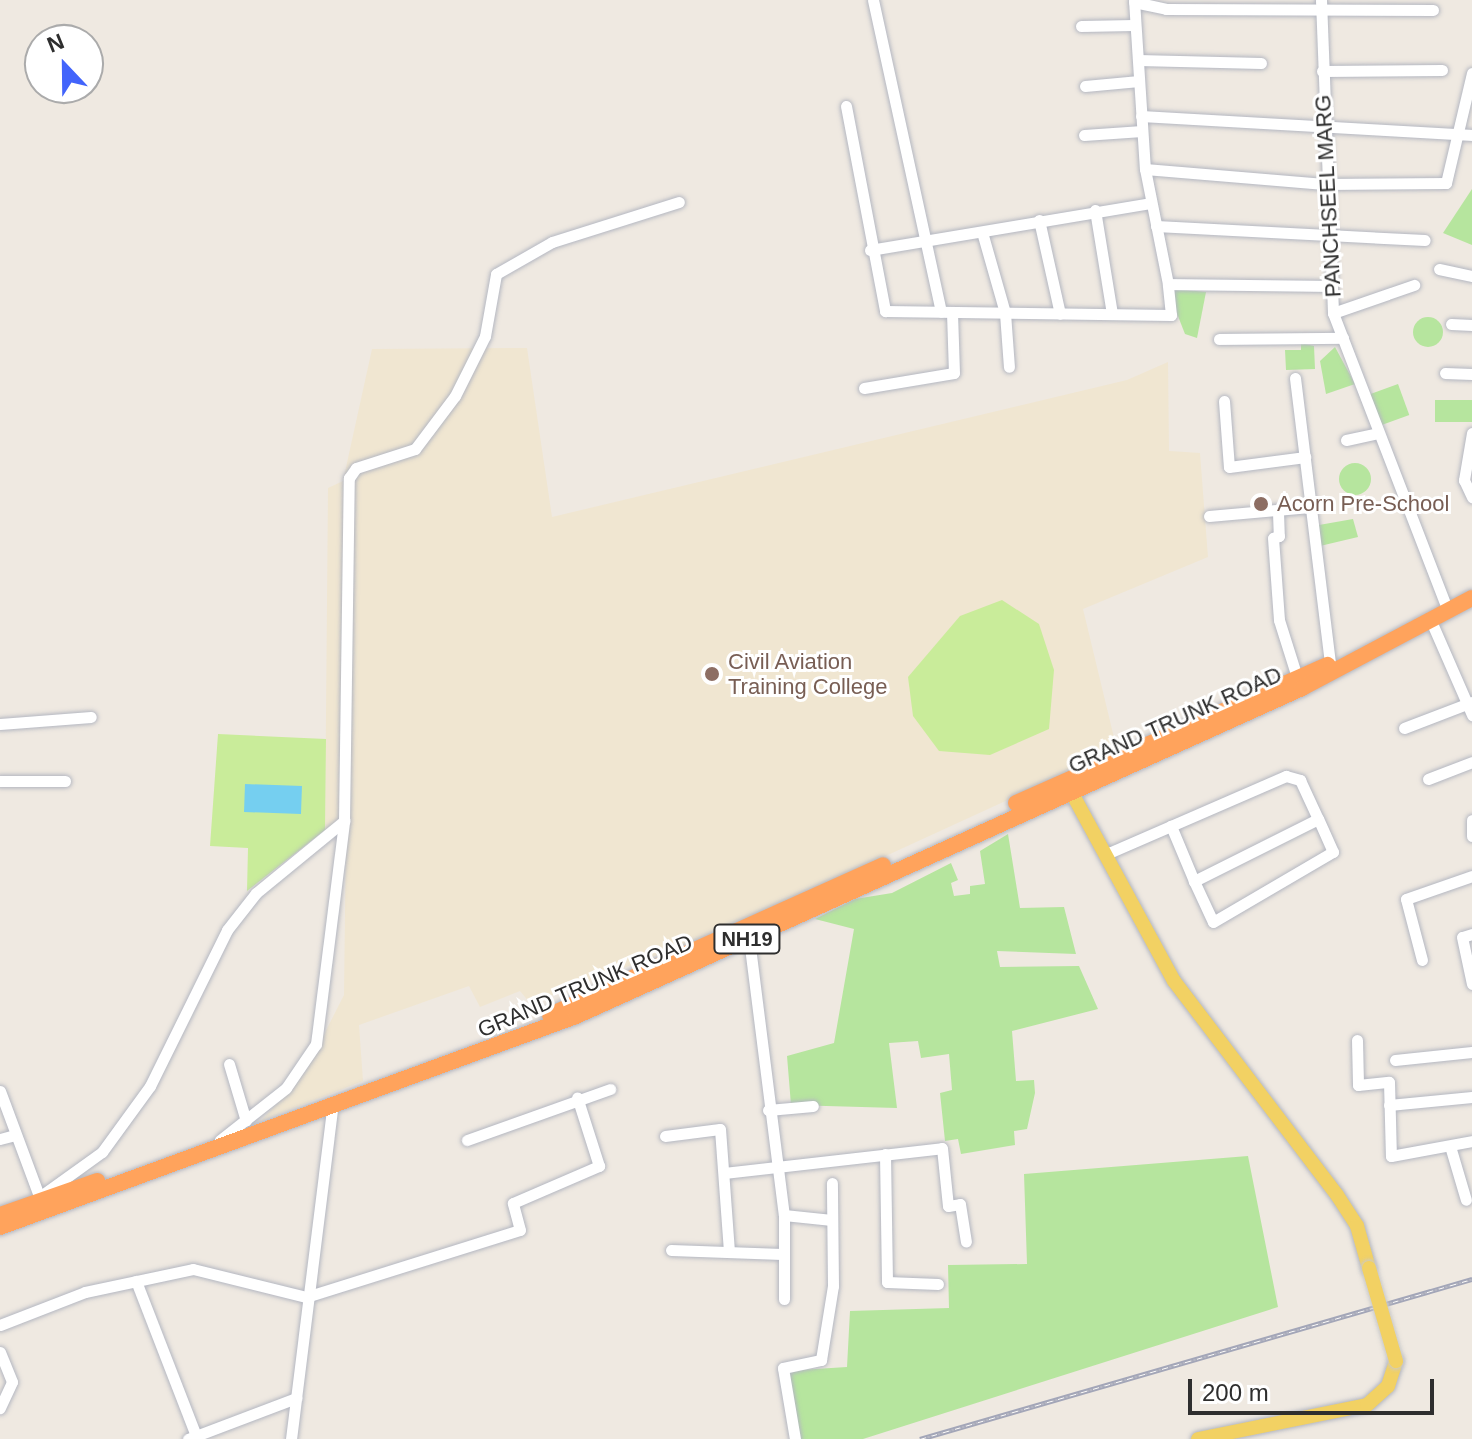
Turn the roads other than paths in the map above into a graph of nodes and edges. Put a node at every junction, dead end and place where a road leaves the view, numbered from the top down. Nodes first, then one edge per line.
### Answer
1 (873, 0) edge
2 (1134, 1) edge
3 (1320, 5) edge
4 (1433, 10) dead end
5 (1134, 25) junction
6 (1081, 26) dead end
7 (1138, 60) junction
8 (1261, 63) dead end
9 (1442, 70) dead end
10 (1322, 71) junction
11 (1472, 77) edge
12 (1139, 81) junction
13 (1085, 86) dead end
14 (846, 106) dead end
15 (1141, 116) junction
16 (1323, 127) junction
17 (1142, 131) junction
18 (1456, 132) junction
19 (1084, 135) dead end
20 (1472, 135) edge
21 (1145, 169) junction
22 (1324, 184) junction
23 (679, 202) dead end
24 (1150, 203) junction
25 (1095, 210) junction
26 (1039, 220) junction
27 (1156, 226) junction
28 (982, 232) junction
29 (1326, 234) junction
30 (1425, 240) dead end
31 (926, 242) junction
32 (870, 250) junction
33 (1439, 269) dead end
34 (1472, 276) edge
35 (1168, 284) junction
36 (1414, 285) dead end
37 (1329, 286) junction
38 (947, 312) junction
39 (1005, 313) junction
40 (1333, 313) junction
41 (1060, 314) junction
42 (1112, 314) junction
43 (1451, 324) dead end
44 (1472, 325) edge
45 (1343, 338) junction
46 (1219, 339) dead end
47 (1009, 367) dead end
48 (1445, 373) dead end
49 (1472, 374) edge
50 (1295, 378) dead end
51 (864, 388) dead end
52 (1224, 401) dead end
53 (1472, 433) edge
54 (1374, 434) junction
55 (1346, 440) dead end
56 (1305, 457) junction
57 (1472, 497) edge
58 (1310, 507) junction
59 (1278, 512) junction
60 (1209, 516) dead end
61 (1472, 588) edge
62 (1472, 598) edge
63 (1446, 607) junction
64 (1431, 621) junction
65 (1330, 664) junction
66 (1297, 677) junction
67 (1470, 707) edge
68 (91, 717) dead end
69 (0, 724) edge
70 (1404, 728) dead end
71 (1472, 762) edge
72 (1428, 779) dead end
73 (0, 781) edge
74 (65, 781) dead end
75 (1067, 785) junction
76 (1318, 819) junction
77 (1472, 820) edge
78 (344, 821) junction
79 (1171, 826) junction
80 (1472, 836) edge
81 (1105, 854) junction
82 (1472, 876) edge
83 (1194, 881) junction
84 (1472, 934) edge
85 (749, 939) junction
86 (1422, 960) dead end
87 (1472, 984) edge
88 (1357, 1040) dead end
89 (1472, 1052) edge
90 (1395, 1060) dead end
91 (229, 1064) dead end
92 (610, 1089) dead end
93 (0, 1091) edge
94 (577, 1097) junction
95 (1472, 1097) edge
96 (1389, 1105) junction
97 (813, 1106) dead end
98 (332, 1110) junction
99 (768, 1110) junction
100 (246, 1121) junction
101 (15, 1135) junction
102 (665, 1136) dead end
103 (0, 1139) edge
104 (220, 1140) junction
105 (467, 1140) dead end
106 (1472, 1141) edge
107 (1450, 1146) junction
108 (885, 1154) junction
109 (775, 1166) junction
110 (724, 1173) junction
111 (832, 1183) dead end
112 (37, 1199) junction
113 (1466, 1200) dead end
114 (0, 1215) edge
115 (784, 1215) junction
116 (832, 1220) junction
117 (0, 1227) edge
118 (966, 1242) dead end
119 (671, 1250) dead end
120 (729, 1251) junction
121 (782, 1254) junction
122 (136, 1281) junction
123 (938, 1284) dead end
124 (306, 1297) junction
125 (784, 1299) dead end
126 (0, 1325) edge
127 (0, 1352) edge
128 (296, 1398) junction
129 (0, 1408) edge
130 (192, 1438) edge
131 (291, 1439) edge
132 (795, 1439) edge
133 (1198, 1439) edge

1 - 31 street
2 - 3 street
2 - 5 street
3 - 4 street
3 - 10 street, PANCHSEEL MARG
5 - 6 street
5 - 7 street
7 - 8 street
7 - 12 street
9 - 10 street
10 - 16 street, PANCHSEEL MARG
11 - 18 street
12 - 13 street
12 - 15 street
14 - 32 street
15 - 16 street
15 - 17 street
16 - 18 street
16 - 22 street, PANCHSEEL MARG
17 - 19 street
17 - 21 street
18 - 20 street
18 - 22 street
21 - 22 street
21 - 24 street
22 - 29 street, PANCHSEEL MARG
23 - 78 street
24 - 25 street
24 - 27 street
25 - 26 street
25 - 42 street
26 - 28 street
26 - 41 street
27 - 29 street
27 - 35 street
28 - 31 street
28 - 39 street
29 - 30 street
29 - 37 street, PANCHSEEL MARG
31 - 32 street
31 - 38 street
32 - 38 street
33 - 34 street
35 - 37 street
35 - 42 street
36 - 40 street
37 - 40 street, PANCHSEEL MARG
38 - 39 street
38 - 51 street
39 - 41 street
39 - 47 street
40 - 45 street, PANCHSEEL MARG
41 - 42 street
43 - 44 street
45 - 46 street
45 - 54 street, PANCHSEEL MARG
48 - 49 street
50 - 56 street
52 - 56 street
53 - 57 street
54 - 55 street
54 - 63 street, PANCHSEEL MARG
56 - 58 street
58 - 59 street
58 - 65 street
59 - 60 street
59 - 66 street
61 - 63 highway, GRAND TRUNK ROAD / NH19
62 - 63 highway, GRAND TRUNK ROAD / NH19
63 - 64 highway, GRAND TRUNK ROAD / NH19
63 - 65 highway, GRAND TRUNK ROAD / NH19
64 - 67 street
64 - 75 highway, GRAND TRUNK ROAD / NH19
65 - 66 highway, GRAND TRUNK ROAD / NH19
66 - 75 highway, GRAND TRUNK ROAD / NH19
67 - 70 street
68 - 69 street
71 - 72 street
73 - 74 street
75 - 81 main road
75 - 85 highway, GRAND TRUNK ROAD / NH19
75 - 104 highway, GRAND TRUNK ROAD / NH19
76 - 79 street
76 - 83 street
76 - 83 street
77 - 80 street
78 - 100 street
78 - 112 street
79 - 81 street
79 - 83 street
81 - 133 main road, bridge
82 - 86 street
84 - 87 street
85 - 98 highway, GRAND TRUNK ROAD / NH19
85 - 99 street
88 - 96 street
89 - 90 street
91 - 100 street
92 - 94 street
93 - 101 street
94 - 105 street
94 - 124 street
95 - 96 street
96 - 107 street
97 - 99 street
98 - 117 highway, GRAND TRUNK ROAD / NH19
98 - 124 street
99 - 109 street
100 - 104 street
101 - 103 street
101 - 112 street
102 - 110 street
104 - 112 highway, GRAND TRUNK ROAD / NH19
106 - 107 street
107 - 113 street
108 - 109 street
108 - 118 street
108 - 123 street
109 - 110 street
109 - 115 street
110 - 120 street
111 - 116 street
112 - 114 highway, GRAND TRUNK ROAD / NH19
115 - 116 street
115 - 121 street
116 - 132 street
119 - 120 street
120 - 121 street
121 - 125 street
122 - 124 street
122 - 126 street
122 - 130 street
124 - 128 street
127 - 129 street
128 - 130 street
128 - 131 street

